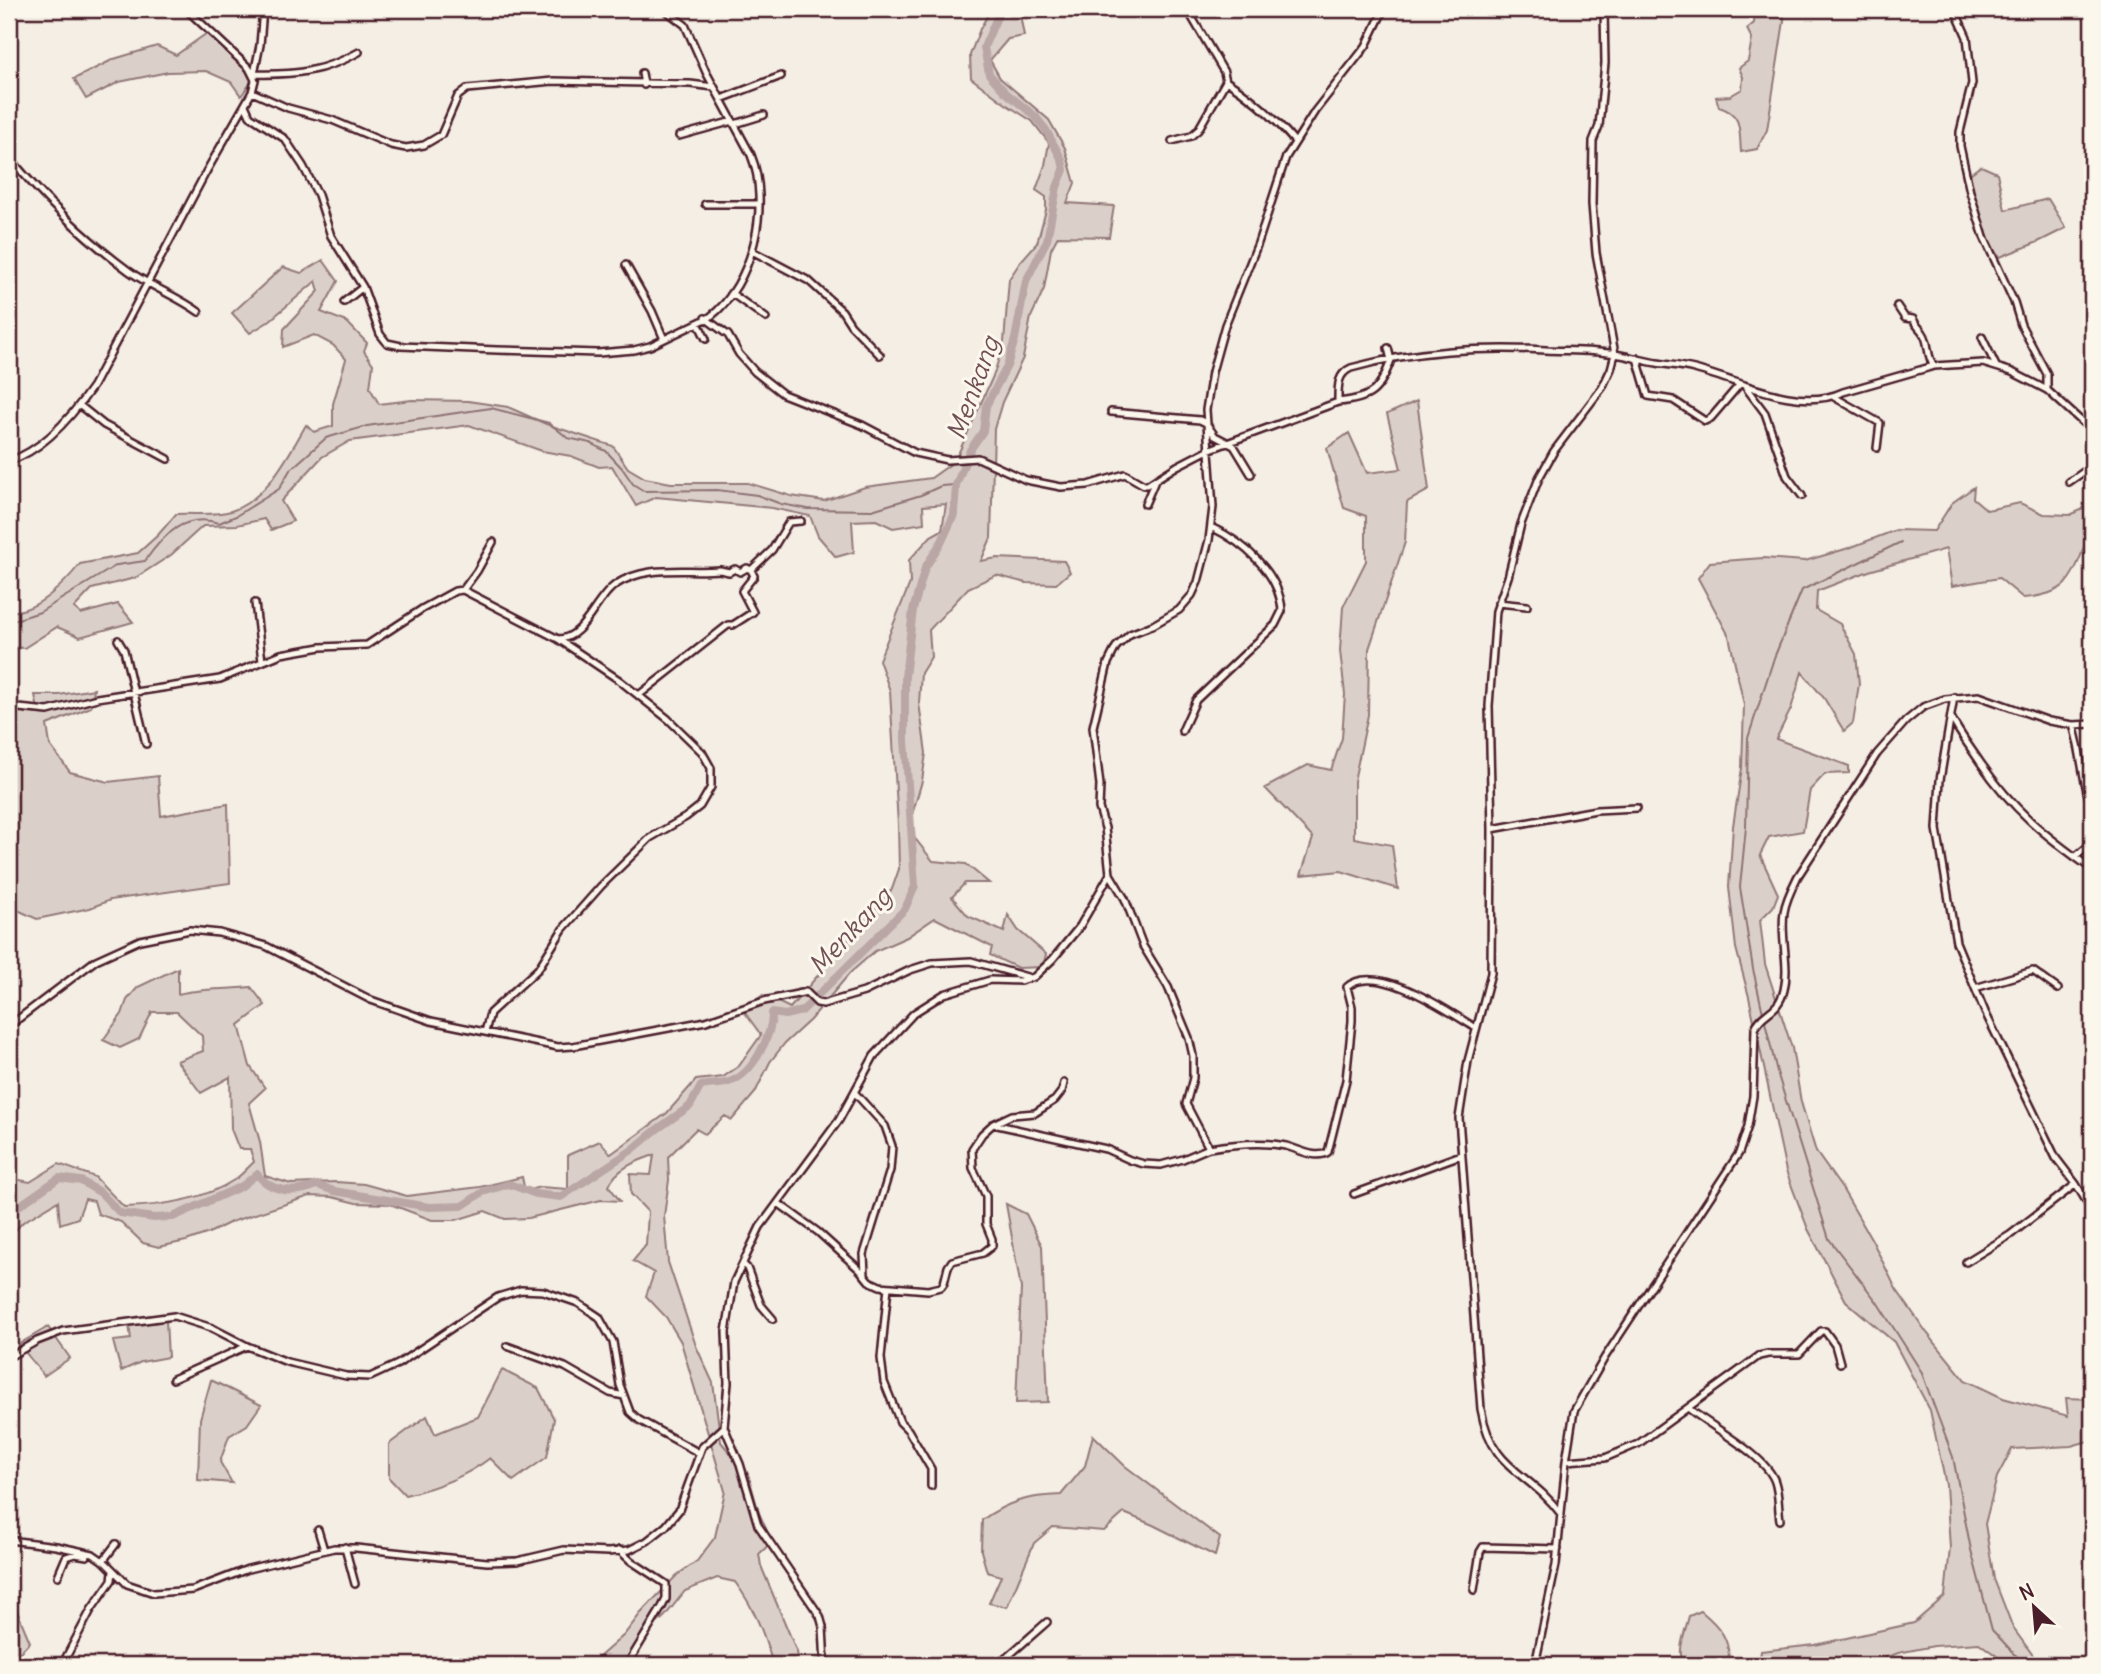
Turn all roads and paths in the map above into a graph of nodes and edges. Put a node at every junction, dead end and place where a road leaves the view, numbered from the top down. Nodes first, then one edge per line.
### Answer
1 (186, 9) edge
2 (263, 9) edge
3 (664, 9) edge
4 (1187, 9) edge
5 (1384, 9) edge
6 (1604, 9) edge
7 (1958, 9) edge
8 (359, 52) dead end
9 (642, 73) dead end
10 (254, 74) junction
11 (781, 76) dead end
12 (1226, 81) junction
13 (644, 85) junction
14 (714, 87) junction
15 (251, 92) junction
16 (721, 99) junction
17 (245, 105) junction
18 (764, 115) dead end
19 (734, 122) junction
20 (679, 136) dead end
21 (1172, 141) dead end
22 (1295, 142) junction
23 (9, 157) edge
24 (705, 204) dead end
25 (759, 204) junction
26 (752, 251) junction
27 (626, 265) dead end
28 (147, 283) junction
29 (363, 286) junction
30 (731, 293) junction
31 (344, 302) dead end
32 (1897, 306) dead end
33 (199, 312) dead end
34 (705, 318) junction
35 (766, 318) dead end
36 (698, 323) junction
37 (1982, 337) dead end
38 (664, 339) junction
39 (706, 339) dead end
40 (1388, 348) dead end
41 (1615, 354) junction
42 (880, 355) dead end
43 (1637, 358) junction
44 (1391, 360) junction
45 (1934, 366) junction
46 (1996, 366) junction
47 (1742, 384) junction
48 (2047, 390) junction
49 (1834, 397) junction
50 (1338, 402) junction
51 (79, 405) junction
52 (1111, 412) dead end
53 (1206, 423) junction
54 (2092, 432) edge
55 (1231, 443) junction
56 (1877, 448) dead end
57 (1208, 450) junction
58 (169, 459) dead end
59 (9, 461) edge
60 (2092, 466) edge
61 (1251, 474) dead end
62 (1156, 480) junction
63 (2069, 482) dead end
64 (1802, 496) dead end
65 (1145, 504) dead end
66 (801, 521) dead end
67 (1211, 527) junction
68 (492, 542) dead end
69 (751, 570) junction
70 (463, 590) junction
71 (255, 603) dead end
72 (1498, 603) junction
73 (1527, 606) dead end
74 (558, 639) junction
75 (118, 640) dead end
76 (262, 661) junction
77 (133, 693) junction
78 (639, 695) junction
79 (1954, 697) junction
80 (9, 707) edge
81 (1950, 716) junction
82 (2092, 723) edge
83 (2073, 724) junction
84 (1182, 731) dead end
85 (146, 744) dead end
86 (1637, 808) dead end
87 (2092, 809) edge
88 (1492, 830) junction
89 (2092, 843) edge
90 (2075, 857) junction
91 (2092, 869) edge
92 (1110, 874) junction
93 (1034, 976) junction
94 (1975, 988) junction
95 (2058, 989) dead end
96 (9, 1026) edge
97 (1476, 1028) junction
98 (485, 1032) junction
99 (1064, 1083) dead end
100 (855, 1093) junction
101 (993, 1125) junction
102 (1209, 1148) junction
103 (1461, 1155) junction
104 (2076, 1184) junction
105 (1354, 1194) dead end
106 (778, 1203) junction
107 (2092, 1211) edge
108 (1966, 1262) dead end
109 (743, 1264) junction
110 (865, 1275) junction
111 (888, 1287) junction
112 (773, 1319) dead end
113 (247, 1346) junction
114 (507, 1346) dead end
115 (9, 1357) edge
116 (1840, 1363) dead end
117 (173, 1378) dead end
118 (624, 1396) junction
119 (1688, 1408) junction
120 (724, 1427) junction
121 (699, 1453) junction
122 (1566, 1461) junction
123 (930, 1486) dead end
124 (1561, 1514) junction
125 (1780, 1520) dead end
126 (318, 1530) dead end
127 (9, 1540) edge
128 (116, 1544) dead end
129 (345, 1547) junction
130 (1558, 1549) junction
131 (324, 1550) junction
132 (619, 1550) junction
133 (103, 1560) junction
134 (113, 1570) junction
135 (58, 1576) dead end
136 (355, 1584) dead end
137 (1474, 1590) dead end
138 (1047, 1622) dead end
139 (62, 1665) edge
140 (627, 1665) edge
141 (825, 1665) edge
142 (998, 1665) edge
143 (1535, 1665) edge

1 - 10 street
2 - 10 street
3 - 14 street
4 - 12 street
5 - 22 street
6 - 41 street
7 - 48 street
8 - 10 street
9 - 13 street
10 - 15 street
11 - 16 street
12 - 21 street
12 - 22 street
13 - 14 street
13 - 15 street
14 - 16 street
15 - 17 street
16 - 19 street
17 - 28 street
17 - 29 street
18 - 19 street
19 - 20 street
19 - 25 street
22 - 53 street
23 - 28 street
24 - 25 street
25 - 26 street
26 - 30 street
26 - 42 street
27 - 38 street
28 - 33 street
28 - 51 street
29 - 31 street
29 - 38 street
30 - 34 street
30 - 35 street
32 - 45 street
34 - 36 street
34 - 62 street
36 - 38 street
36 - 39 street
37 - 46 street
40 - 44 street
41 - 43 street
41 - 44 street
41 - 72 street
43 - 47 street
43 - 47 street
44 - 50 street
44 - 50 street
45 - 46 street
45 - 49 street
46 - 48 street
47 - 49 street
47 - 64 street
48 - 54 street
49 - 56 street
50 - 55 street
51 - 58 street
51 - 59 street
52 - 53 street
53 - 55 street
53 - 57 street
55 - 57 street
55 - 61 street
57 - 62 street
57 - 67 street
60 - 63 street
62 - 65 street
66 - 69 street
67 - 84 street
67 - 92 street
68 - 70 street
69 - 74 street
69 - 78 street
70 - 74 street
70 - 76 street
71 - 76 street
72 - 73 street
72 - 88 street
74 - 78 street
75 - 77 street
76 - 77 street
77 - 80 street
77 - 85 street
78 - 98 street
79 - 81 street
79 - 83 street
79 - 122 street
81 - 90 street
81 - 94 street
82 - 83 street
83 - 87 street
86 - 88 street
88 - 97 street
89 - 90 street
90 - 91 street
92 - 93 street
92 - 102 street
93 - 98 street
93 - 100 street
94 - 95 street
94 - 104 street
96 - 98 street
97 - 102 street
97 - 103 street
99 - 101 street
100 - 106 street
100 - 110 street
101 - 102 street
101 - 111 street
103 - 105 street
103 - 124 street
104 - 107 street
104 - 108 street
106 - 109 street
106 - 110 street
109 - 112 street
109 - 120 street
110 - 111 street
111 - 123 street
113 - 115 street
113 - 117 street
113 - 118 street
114 - 118 street
116 - 119 street
118 - 121 street
119 - 122 street
119 - 125 street
120 - 121 street
120 - 141 street
121 - 132 street
122 - 124 street
124 - 130 street
126 - 131 street
127 - 133 street
128 - 133 street
129 - 131 street
129 - 132 street
129 - 136 street
130 - 137 street
130 - 143 street
131 - 134 street
132 - 140 street
133 - 134 street
133 - 135 street
134 - 139 street
138 - 142 street

